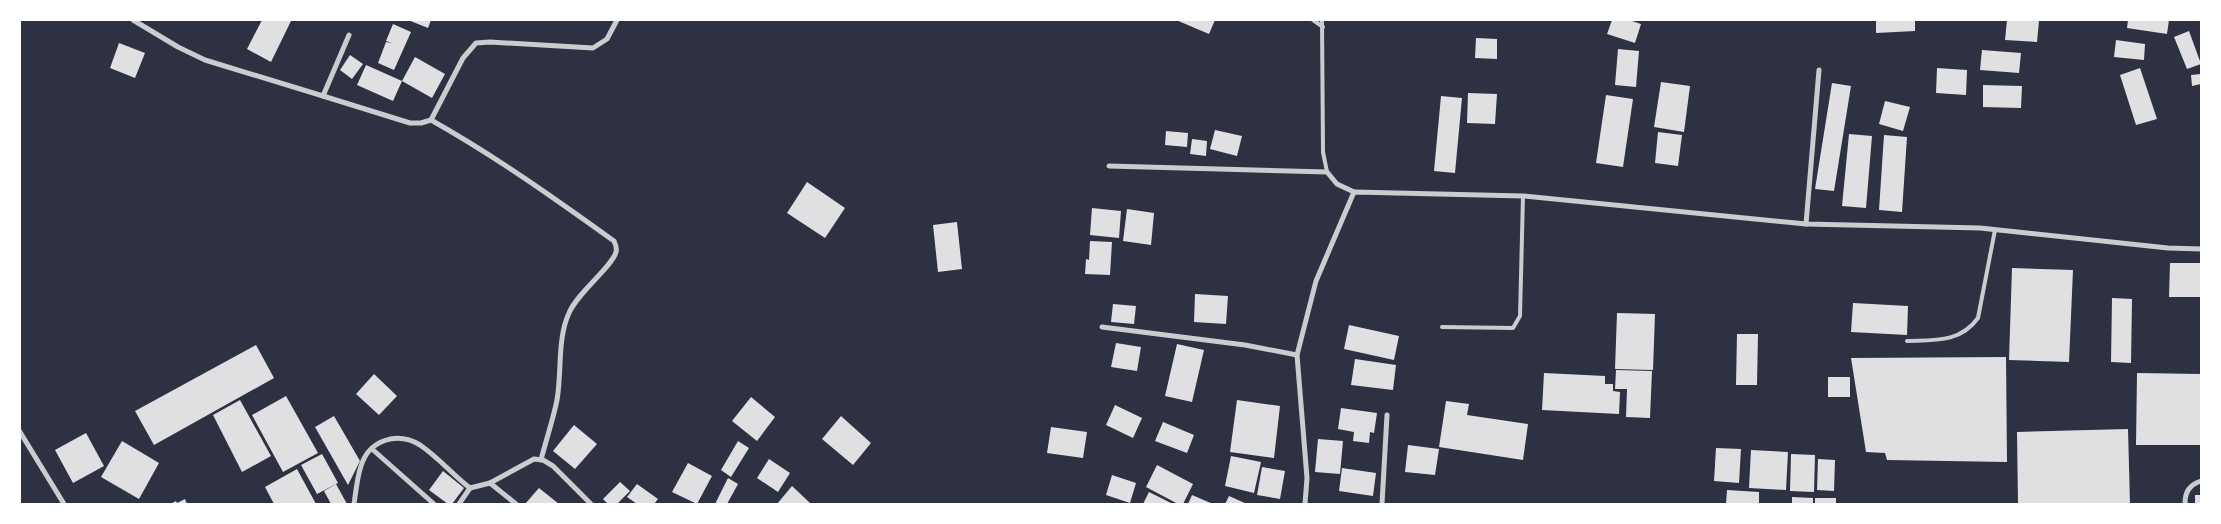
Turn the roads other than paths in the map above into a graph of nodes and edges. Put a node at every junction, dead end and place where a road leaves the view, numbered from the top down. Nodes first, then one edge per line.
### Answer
1 (133, 20) edge
2 (617, 20) edge
3 (1313, 20) edge
4 (1322, 20) edge
5 (1323, 27) junction
6 (349, 35) dead end
7 (1819, 70) dead end
8 (323, 96) junction
9 (431, 120) junction
10 (1110, 166) dead end
11 (1327, 172) junction
12 (1354, 192) junction
13 (1522, 196) junction
14 (1806, 224) junction
15 (1995, 230) junction
16 (2201, 249) edge
17 (1102, 327) dead end
18 (1442, 327) dead end
19 (1907, 341) dead end
20 (1297, 355) junction
21 (1387, 414) dead end
22 (20, 432) edge
23 (372, 450) junction
24 (540, 460) junction
25 (2201, 481) edge
26 (490, 483) junction
27 (470, 488) junction
28 (64, 504) edge
29 (354, 504) edge
30 (434, 504) edge
31 (459, 504) edge
32 (516, 504) edge
33 (591, 504) edge
34 (1305, 504) edge
35 (1382, 504) edge
36 (2185, 504) edge

1 - 8 street
2 - 9 street
3 - 5 lane
4 - 5 lane
5 - 11 lane
6 - 8 street
7 - 14 street
8 - 9 street
9 - 24 street
10 - 11 street
11 - 12 street
12 - 13 street
12 - 20 street
13 - 14 street
13 - 18 lane
14 - 15 street
15 - 16 street
15 - 19 lane
17 - 20 street
20 - 34 street
21 - 35 street
22 - 28 street
23 - 27 street
23 - 29 street
23 - 30 street
24 - 26 street
24 - 33 street
25 - 36 street
26 - 27 street
26 - 32 street
27 - 31 street

